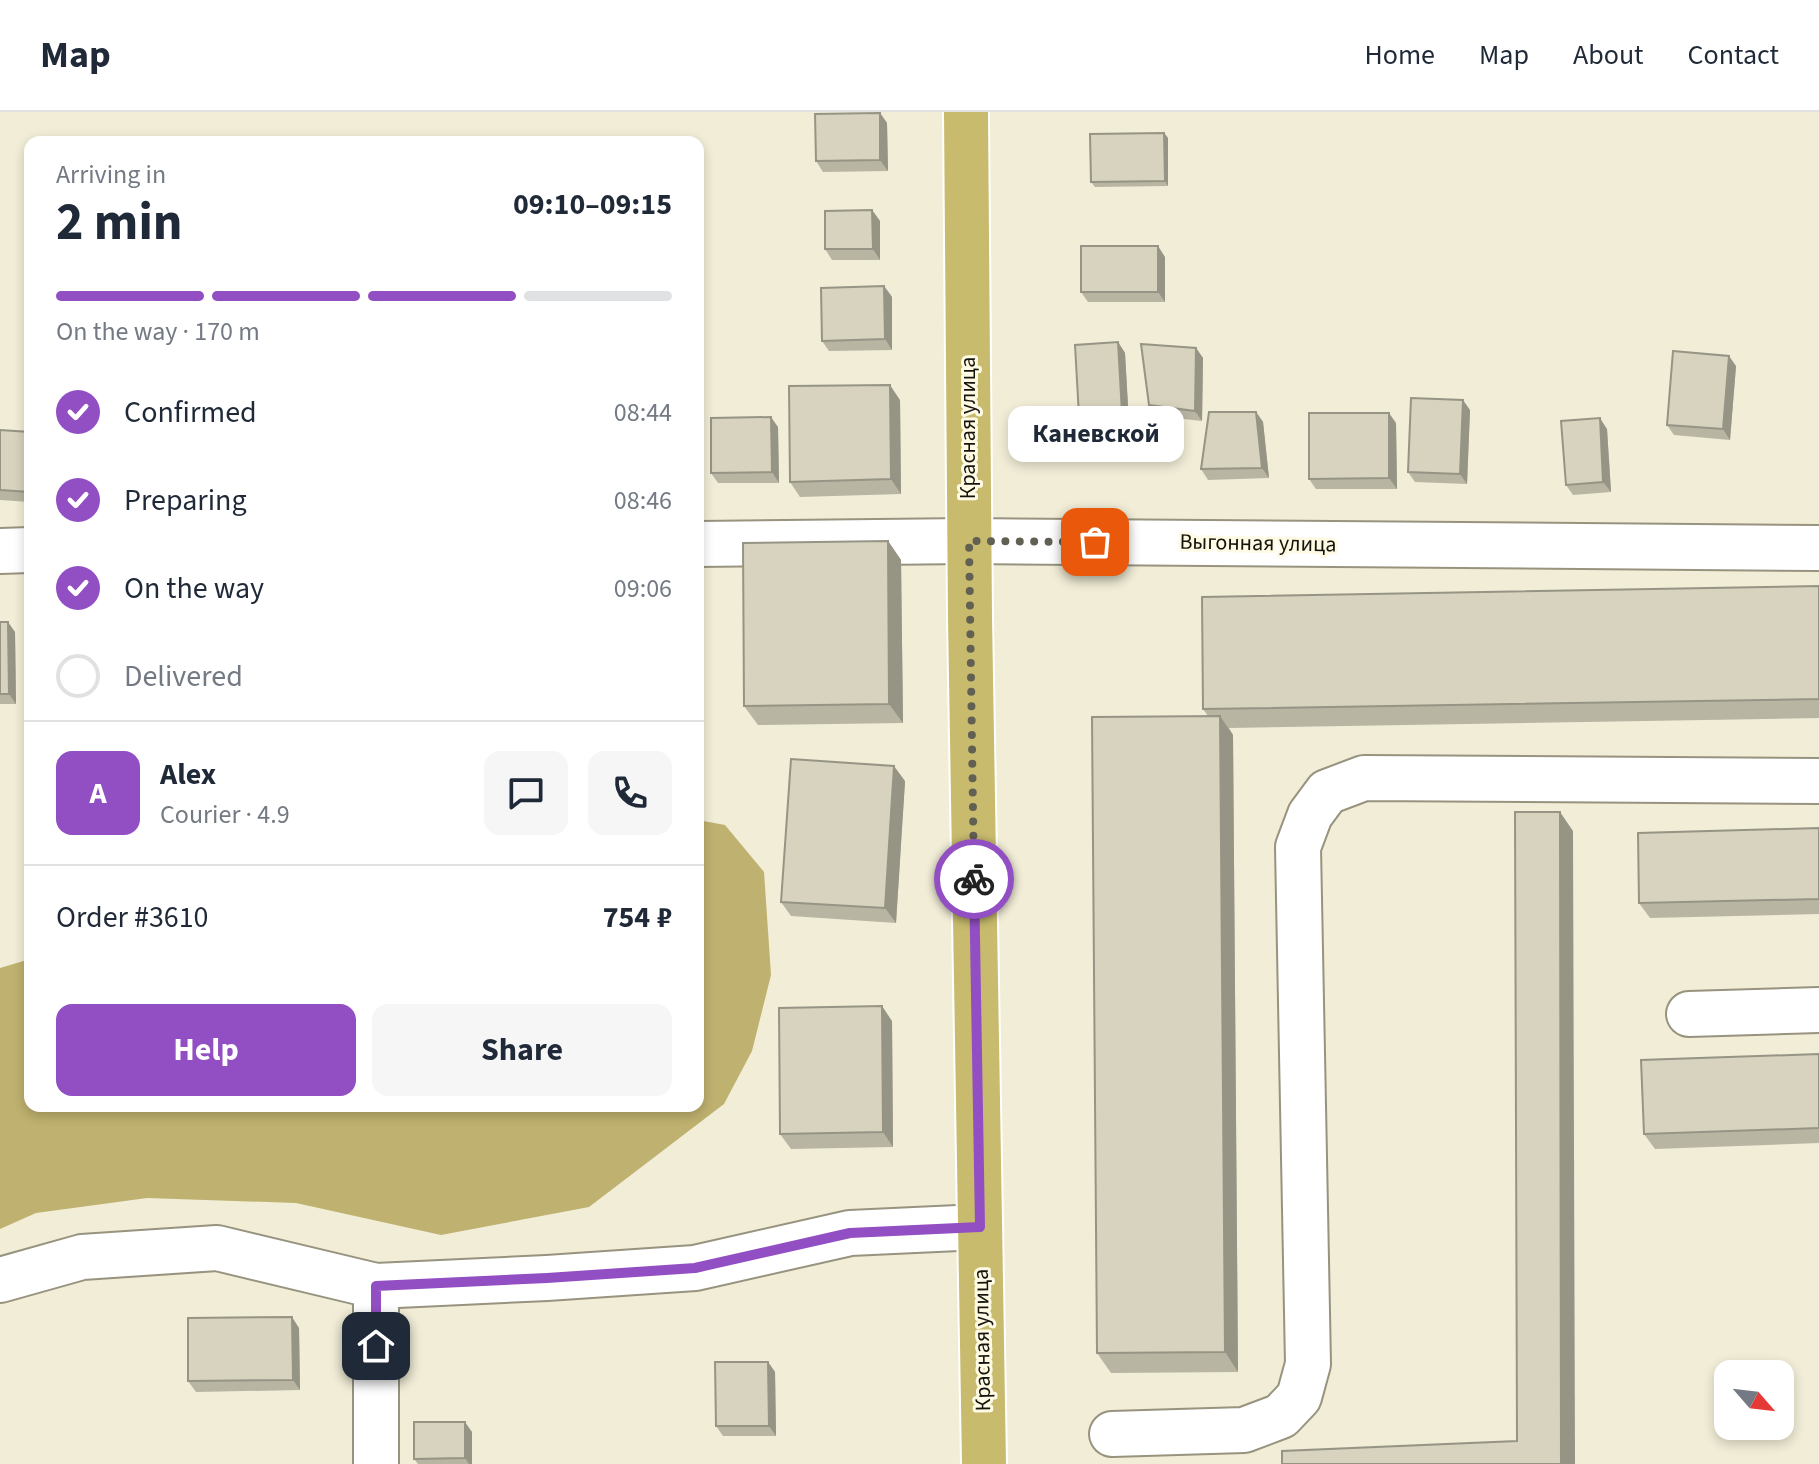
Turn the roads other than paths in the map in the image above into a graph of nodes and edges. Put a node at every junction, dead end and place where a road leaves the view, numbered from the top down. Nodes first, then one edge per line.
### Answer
1 (966, 112) edge
2 (969, 541) junction
3 (704, 544) edge
4 (1819, 548) edge
5 (24, 550) edge
6 (0, 551) edge
7 (1819, 781) edge
8 (1819, 1010) edge
9 (1689, 1014) dead end
10 (980, 1227) junction
11 (0, 1280) edge
12 (376, 1286) junction
13 (1112, 1434) dead end
14 (376, 1464) edge
15 (984, 1464) edge

1 - 2 main road, Красная улица
2 - 3 street, Выгонная улица
2 - 4 street, Выгонная улица
2 - 10 main road, Красная улица
5 - 6 street
7 - 13 street
8 - 9 street
10 - 12 street
10 - 15 main road, Красная улица
11 - 12 street
12 - 14 street

